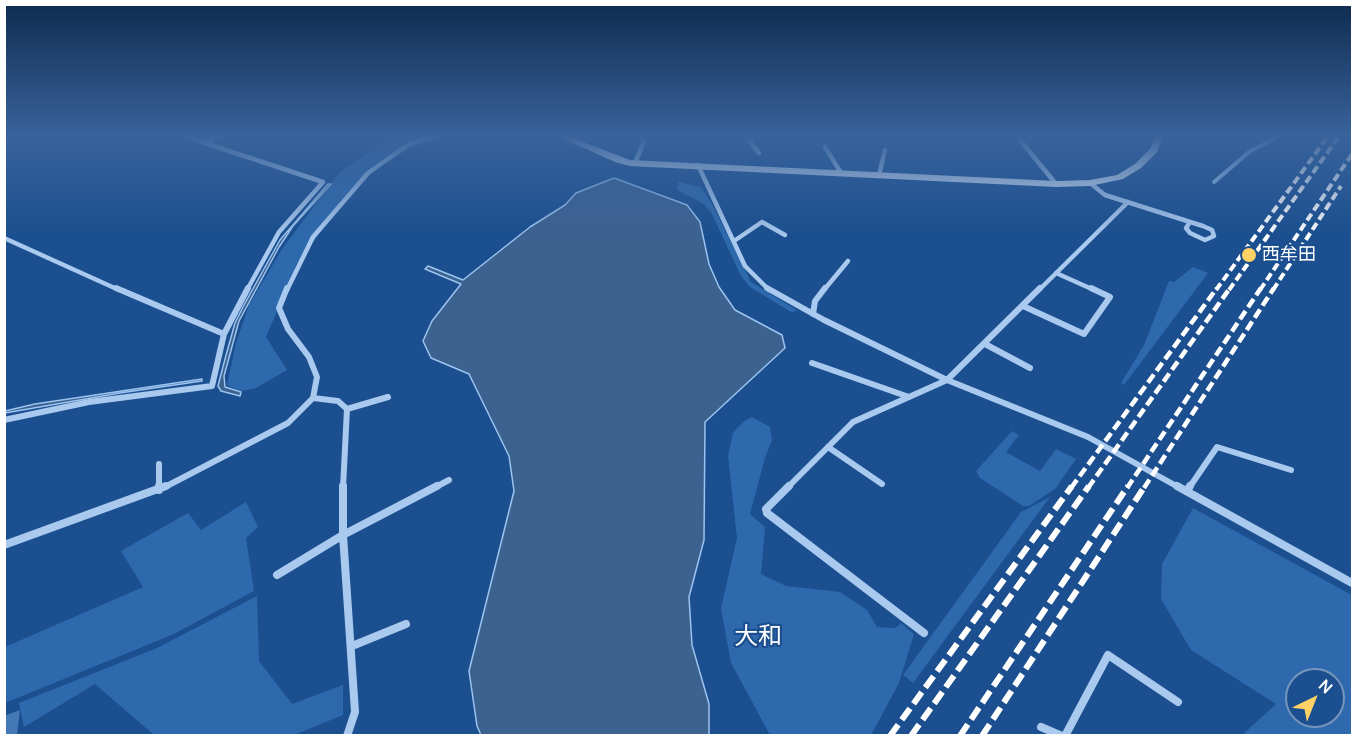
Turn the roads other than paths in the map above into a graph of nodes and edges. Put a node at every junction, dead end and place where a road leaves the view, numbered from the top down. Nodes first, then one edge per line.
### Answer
1 (286, 170) edge
2 (373, 170) edge
3 (701, 170) edge
4 (779, 170) edge
5 (839, 170) edge
6 (880, 170) edge
7 (1044, 170) edge
8 (1132, 170) edge
9 (841, 173) junction
10 (879, 175) junction
11 (1090, 183) junction
12 (1056, 184) junction
13 (1128, 202) junction
14 (1190, 222) junction
15 (785, 235) dead end
16 (4, 238) edge
17 (734, 241) junction
18 (848, 261) dead end
19 (1056, 273) junction
20 (1023, 306) junction
21 (813, 314) junction
22 (224, 334) junction
23 (985, 344) junction
24 (812, 363) dead end
25 (1030, 368) dead end
26 (946, 380) junction
27 (388, 397) dead end
28 (909, 397) junction
29 (313, 398) junction
30 (347, 409) junction
31 (4, 420) edge
32 (828, 447) junction
33 (159, 464) dead end
34 (1291, 470) dead end
35 (450, 480) dead end
36 (882, 484) dead end
37 (159, 490) junction
38 (1187, 491) junction
39 (343, 535) junction
40 (4, 544) edge
41 (277, 575) dead end
42 (1353, 583) edge
43 (406, 624) dead end
44 (924, 633) dead end
45 (352, 646) junction
46 (1178, 702) dead end
47 (1041, 727) dead end
48 (347, 735) edge
49 (1064, 735) edge

1 - 22 street
2 - 29 street
3 - 17 street
4 - 9 main road
5 - 9 street
6 - 10 street
7 - 12 street
8 - 11 main road
9 - 10 main road
10 - 12 main road
11 - 12 main road
11 - 13 street
13 - 14 street
13 - 19 street
14 - 14 street
15 - 17 street
16 - 22 street
17 - 21 street
18 - 21 street
19 - 20 street
19 - 20 street
20 - 23 street
21 - 26 street
22 - 31 street
23 - 25 street
23 - 26 street
24 - 28 street
26 - 28 street
26 - 38 street
27 - 30 street
28 - 32 street
29 - 30 street
29 - 37 street
30 - 39 street
32 - 36 street
32 - 44 street
33 - 37 street
34 - 38 street
35 - 39 street
37 - 40 street
38 - 42 street
39 - 41 street
39 - 45 street
43 - 45 street
45 - 48 street
46 - 49 street
47 - 49 street

